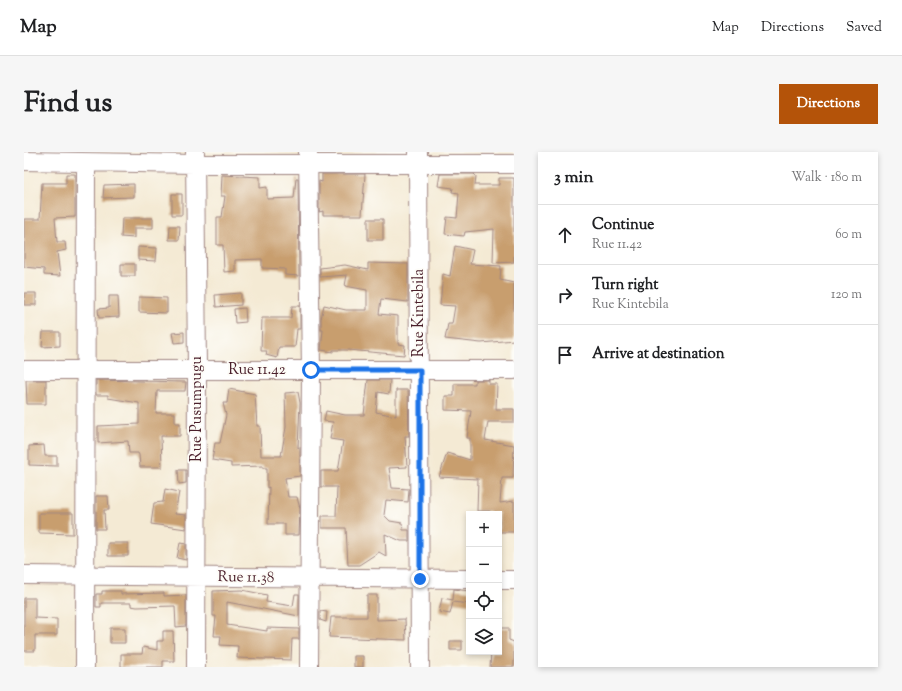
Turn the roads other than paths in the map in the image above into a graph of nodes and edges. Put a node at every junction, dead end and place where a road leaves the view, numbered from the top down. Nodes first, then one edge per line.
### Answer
1 (194, 158) edge
2 (308, 158) edge
3 (419, 158) edge
4 (24, 161) edge
5 (86, 163) junction
6 (514, 164) edge
7 (24, 370) edge
8 (197, 370) junction
9 (311, 370) junction
10 (420, 370) junction
11 (514, 370) edge
12 (85, 371) junction
13 (24, 575) edge
14 (85, 575) junction
15 (197, 577) junction
16 (309, 579) junction
17 (420, 579) junction
18 (466, 579) edge
19 (502, 580) edge
20 (514, 580) edge
21 (85, 667) edge
22 (196, 667) edge
23 (309, 667) edge
24 (420, 667) edge

1 - 2 street
1 - 5 street
1 - 8 street, Rue Pusumpugu
2 - 3 street
2 - 9 street
3 - 6 street
3 - 10 street, Rue Kintebila
4 - 5 street
5 - 12 street
7 - 12 street, Rue 11.42
8 - 9 street, Rue 11.42
8 - 12 street, Rue 11.42
8 - 15 street, Rue Pusumpugu
9 - 10 street, Rue 11.42
9 - 16 street
10 - 11 street, Rue 11.42
10 - 17 street, Rue Kintebila
12 - 14 street
13 - 14 street, Rue 11.38
14 - 15 street, Rue 11.38
14 - 21 street
15 - 16 street, Rue 11.38
15 - 22 street, Rue Pusumpugu
16 - 17 street, Rue 11.38
16 - 23 street
17 - 18 street, Rue 11.38
17 - 24 street, Rue Kintebila
19 - 20 street

